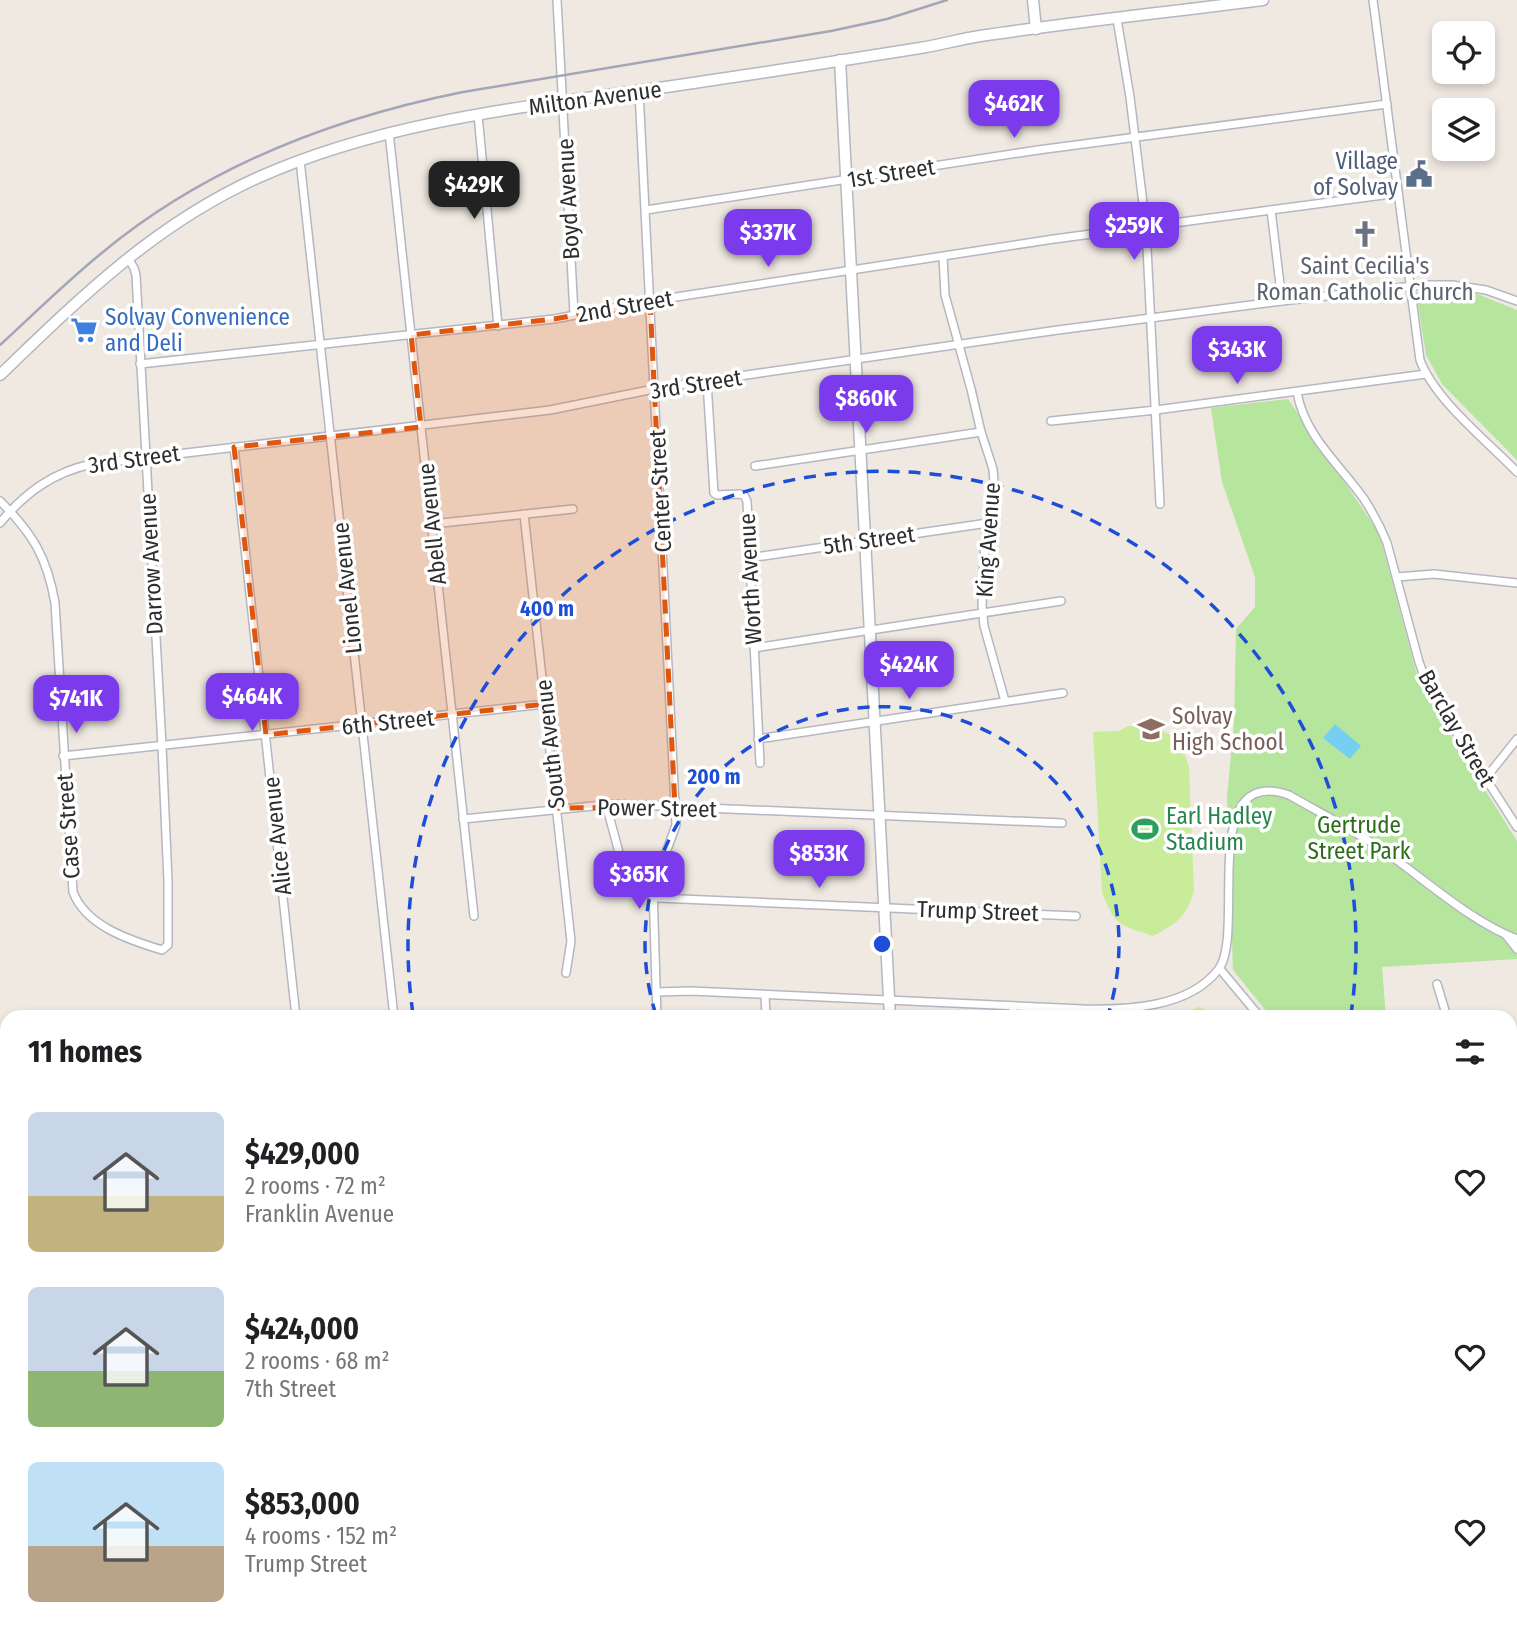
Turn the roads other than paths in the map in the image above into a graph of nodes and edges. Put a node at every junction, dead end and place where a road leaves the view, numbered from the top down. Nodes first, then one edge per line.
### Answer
1 (557, 0) edge
2 (1033, 0) edge
3 (1263, 0) edge
4 (1373, 0) edge
5 (1117, 19) junction
6 (1036, 29) junction
7 (841, 60) junction
8 (639, 91) junction
9 (563, 103) junction
10 (1387, 104) junction
11 (478, 115) junction
12 (388, 132) junction
13 (1135, 138) junction
14 (300, 160) junction
15 (848, 180) junction
16 (1398, 193) junction
17 (646, 210) junction
18 (1271, 210) junction
19 (1146, 228) junction
20 (943, 257) junction
21 (128, 258) junction
22 (853, 270) junction
23 (1411, 287) junction
24 (650, 301) junction
25 (1282, 301) junction
26 (1517, 301) edge
27 (574, 314) junction
28 (1151, 319) junction
29 (498, 326) junction
30 (411, 335) junction
31 (321, 344) junction
32 (960, 345) junction
33 (857, 359) junction
34 (140, 365) junction
35 (0, 374) edge
36 (1426, 374) junction
37 (706, 382) junction
38 (654, 389) junction
39 (1297, 392) junction
40 (1156, 410) junction
41 (1051, 421) dead end
42 (421, 427) junction
43 (981, 432) junction
44 (330, 436) junction
45 (234, 447) junction
46 (861, 449) junction
47 (145, 456) junction
48 (755, 466) dead end
49 (1517, 472) edge
50 (0, 501) edge
51 (1160, 504) dead end
52 (573, 509) dead end
53 (10, 511) junction
54 (524, 514) junction
55 (0, 523) edge
56 (988, 523) junction
57 (432, 524) junction
58 (866, 541) junction
59 (750, 558) junction
60 (1397, 577) junction
61 (1517, 583) edge
62 (1062, 601) dead end
63 (983, 613) junction
64 (870, 631) junction
65 (754, 648) junction
66 (1063, 693) dead end
67 (1005, 701) junction
68 (545, 704) junction
69 (452, 715) junction
70 (875, 721) junction
71 (362, 724) junction
72 (266, 734) junction
73 (758, 738) junction
74 (1517, 739) edge
75 (162, 746) junction
76 (63, 756) junction
77 (760, 763) dead end
78 (1485, 779) junction
79 (606, 804) junction
80 (675, 807) junction
81 (557, 808) junction
82 (880, 816) junction
83 (463, 819) junction
84 (1062, 823) dead end
85 (1517, 827) edge
86 (652, 896) junction
87 (884, 907) junction
88 (474, 916) dead end
89 (1076, 916) dead end
90 (1505, 935) junction
91 (1517, 939) edge
92 (159, 949) joint
93 (1517, 949) edge
94 (1220, 969) junction
95 (566, 973) dead end
96 (1437, 984) dead end
97 (656, 992) junction
98 (765, 995) junction
99 (890, 1000) junction
100 (1013, 1006) junction
101 (295, 1010) edge
102 (393, 1010) edge
103 (657, 1010) edge
104 (766, 1010) edge
105 (890, 1010) edge
106 (1013, 1010) edge
107 (1254, 1010) edge
108 (1445, 1010) edge

1 - 9 street, Boyd Avenue
2 - 6 main road
3 - 5 main road, Milton Avenue
4 - 10 street
5 - 6 main road, Milton Avenue
5 - 13 street
6 - 7 main road, Milton Avenue
7 - 8 main road, Milton Avenue
7 - 15 main road
8 - 9 main road, Milton Avenue
8 - 17 street, Center Street
9 - 11 main road, Milton Avenue
9 - 27 street, Boyd Avenue
10 - 13 street, 1st Street
10 - 16 street
11 - 12 main road, Milton Avenue
11 - 29 street
12 - 14 main road, Milton Avenue
12 - 30 street, Abell Avenue
13 - 15 street, 1st Street
13 - 19 street
14 - 21 main road, Milton Avenue
14 - 31 street, Lionel Avenue
15 - 17 street, 1st Street
15 - 22 main road
16 - 18 street, 2nd Street
16 - 23 street
17 - 24 street, Center Street
18 - 19 street, 2nd Street
18 - 25 street
19 - 20 street, 2nd Street
19 - 28 street
20 - 22 street, 2nd Street
20 - 32 street, King Avenue
21 - 34 street, Darrow Avenue
21 - 35 main road, Milton Avenue
22 - 24 street, 2nd Street
22 - 33 main road
23 - 25 street, 3rd Street
23 - 26 street, 3rd Street
23 - 36 street
24 - 27 street, 2nd Street
24 - 38 street, Center Street
25 - 28 street, 3rd Street
27 - 29 street, 2nd Street
28 - 32 street, 3rd Street
28 - 40 street
29 - 30 street, 2nd Street
30 - 31 street, 2nd Street
30 - 42 street, Abell Avenue
31 - 34 street, 2nd Street
31 - 44 street, Lionel Avenue
32 - 33 street, 3rd Street
32 - 43 street, King Avenue
33 - 37 street, 3rd Street
33 - 46 main road
34 - 47 street, Darrow Avenue
36 - 39 street
36 - 49 street
37 - 38 street, 3rd Street
37 - 59 street, Worth Avenue
38 - 42 street, 3rd Street
38 - 80 street, Center Street
39 - 40 street
39 - 60 street, Barclay Street
40 - 41 street
40 - 51 street
42 - 44 street, 3rd Street
42 - 57 street, Abell Avenue
43 - 46 street
43 - 56 street, King Avenue
44 - 45 street, 3rd Street
44 - 71 street, Lionel Avenue
45 - 47 street, 3rd Street
45 - 72 street, Alice Avenue
46 - 48 street
46 - 58 main road
47 - 53 street, 3rd Street
47 - 75 street, Darrow Avenue
50 - 53 street, Case Street
52 - 54 street
53 - 55 street, 3rd Street
53 - 76 street, Case Street
54 - 57 street
54 - 68 street, South Avenue
56 - 58 street, 5th Street
56 - 63 street, King Avenue
57 - 69 street, Abell Avenue
58 - 59 street, 5th Street
58 - 64 main road
59 - 65 street, Worth Avenue
60 - 61 street
60 - 78 street, Barclay Street
62 - 63 street
63 - 64 street
63 - 67 street, King Avenue
64 - 65 street
64 - 70 main road
65 - 73 street, Worth Avenue
66 - 67 street
67 - 70 street
68 - 69 street, 6th Street
68 - 81 street, South Avenue
69 - 71 street, 6th Street
69 - 83 street, Abell Avenue
70 - 73 street
70 - 82 main road
71 - 72 street, 6th Street
71 - 102 street, Lionel Avenue
72 - 75 street, 6th Street
72 - 101 street, Alice Avenue
73 - 77 street, Worth Avenue
74 - 78 street
75 - 76 street, 6th Street
75 - 92 street, Darrow Avenue
76 - 92 street, Case Street
78 - 85 street, Barclay Street
79 - 80 street, Power Street
79 - 81 street, Power Street
79 - 86 street
80 - 82 street, Power Street
80 - 86 street, Center Street
81 - 83 street, Power Street
81 - 95 street, South Avenue
82 - 84 street, Power Street
82 - 87 main road
83 - 88 street, Abell Avenue
86 - 87 street, Trump Street
86 - 97 street, Center Street
87 - 89 street, Trump Street
87 - 99 main road
90 - 91 street
90 - 93 street
90 - 94 street
94 - 100 street
94 - 107 street
96 - 108 street
97 - 98 street
97 - 103 street, Center Street
98 - 99 street
98 - 104 street
99 - 100 street
99 - 105 main road
100 - 106 street

